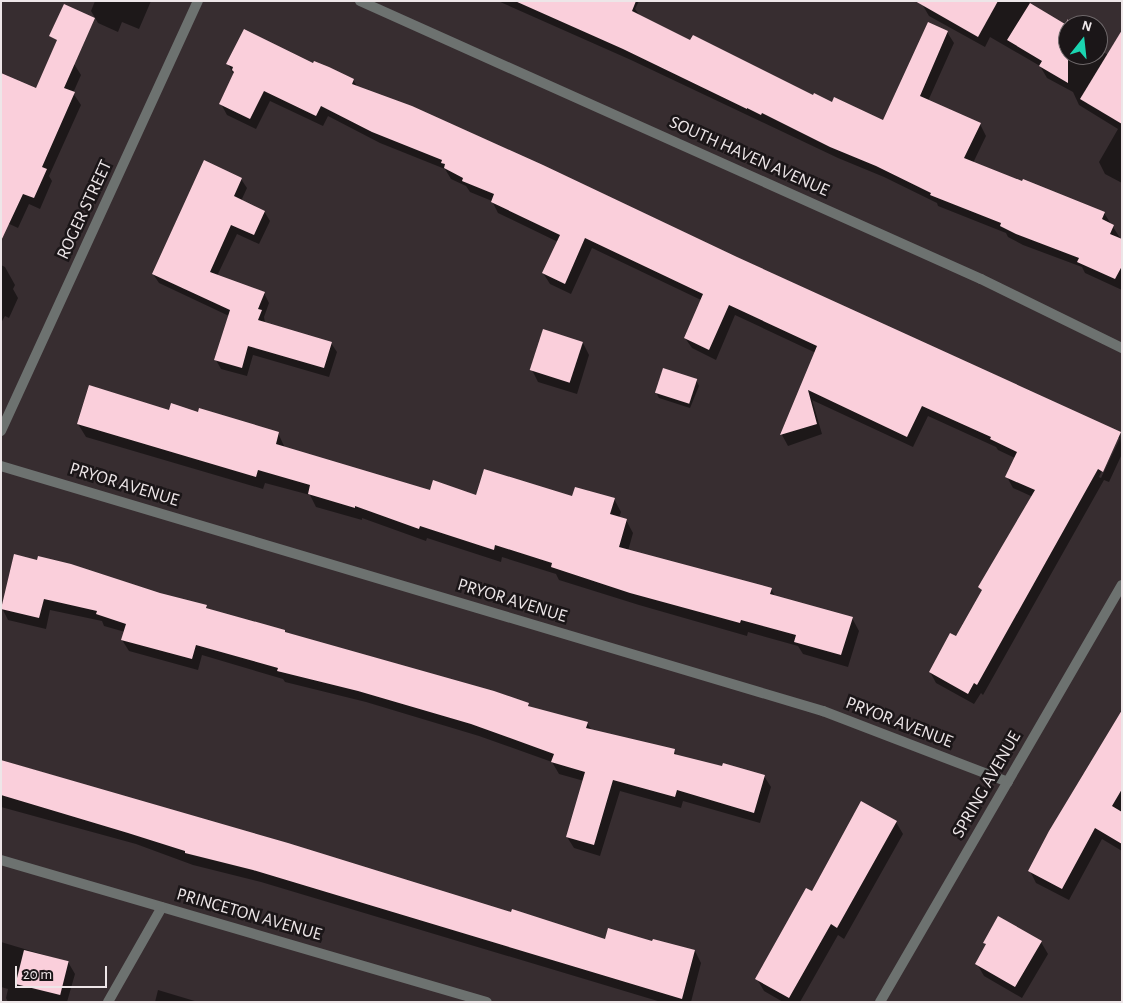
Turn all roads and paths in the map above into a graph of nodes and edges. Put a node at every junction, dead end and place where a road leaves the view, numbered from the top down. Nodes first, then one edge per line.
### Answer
1 (198, 1) edge
2 (360, 1) edge
3 (1122, 348) edge
4 (1, 432) edge
5 (1, 466) edge
6 (1122, 585) edge
7 (1008, 782) junction
8 (1, 860) edge
9 (162, 907) junction
10 (108, 1002) edge
11 (487, 1002) edge
12 (880, 1002) edge

1 - 4 street, ROGER STREET
2 - 3 street, SOUTH HAVEN AVENUE
5 - 7 street, PRYOR AVENUE
6 - 7 street, SPRING AVENUE
7 - 12 street, SPRING AVENUE
8 - 9 street, PRINCETON AVENUE
9 - 10 street
9 - 11 street, PRINCETON AVENUE

